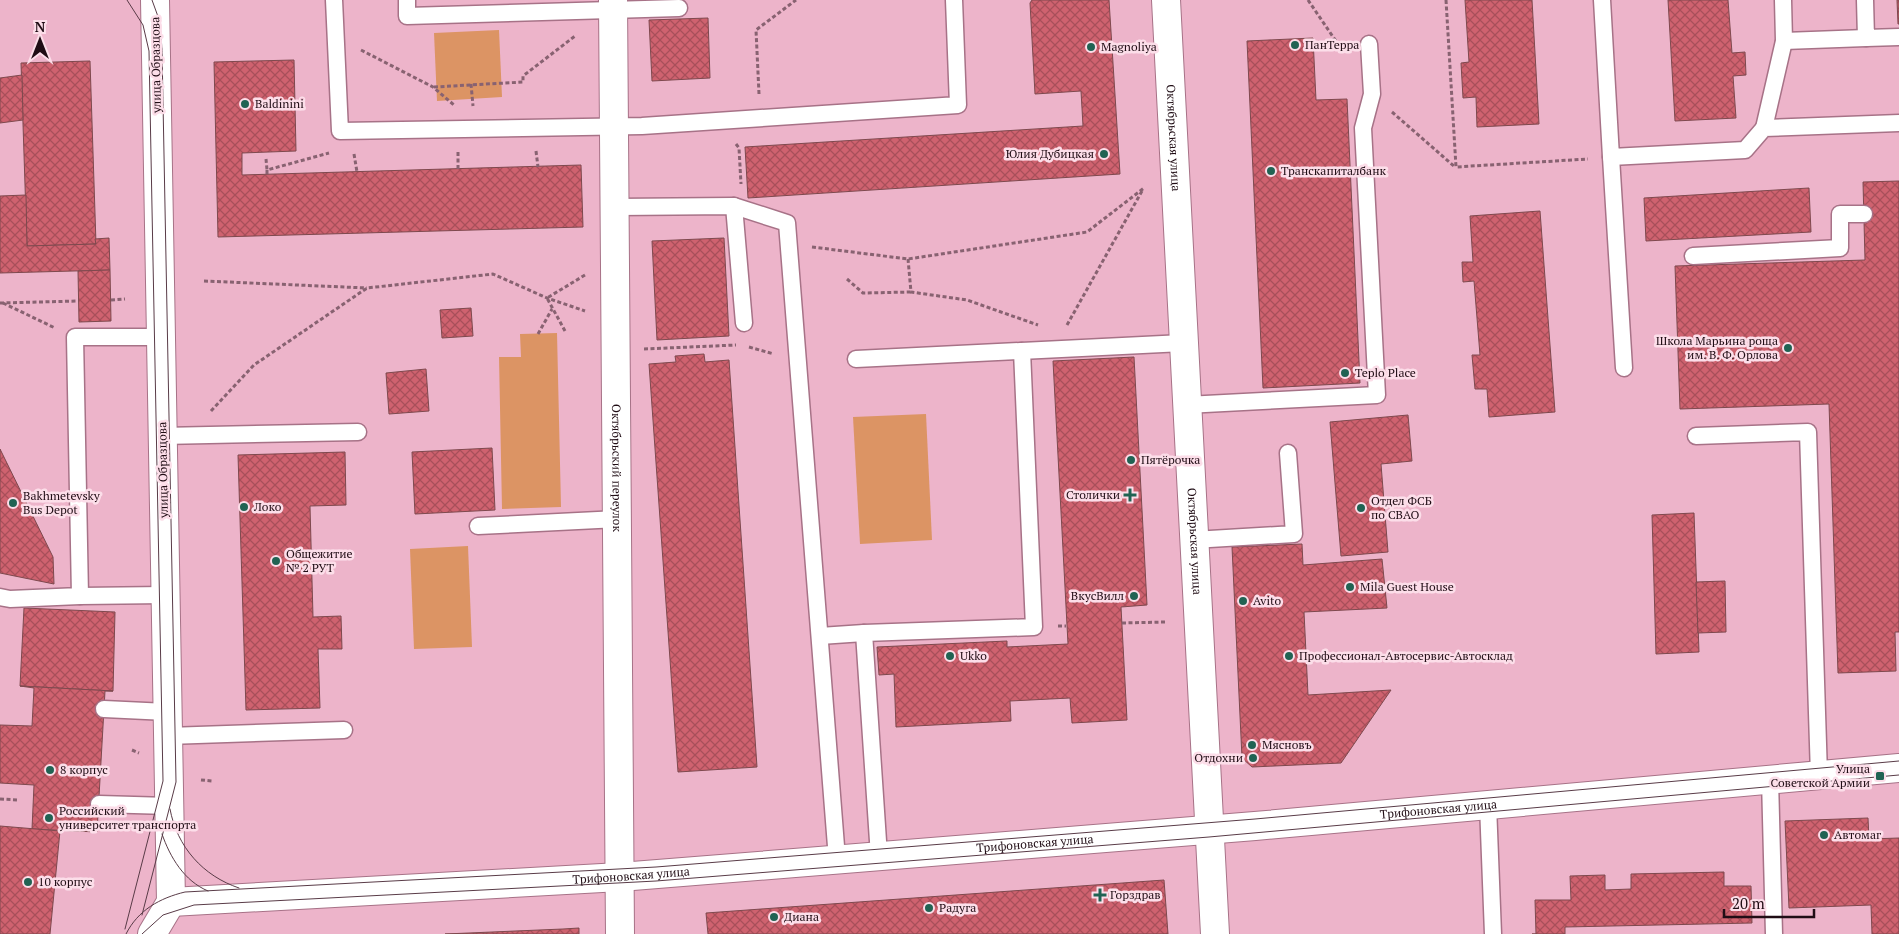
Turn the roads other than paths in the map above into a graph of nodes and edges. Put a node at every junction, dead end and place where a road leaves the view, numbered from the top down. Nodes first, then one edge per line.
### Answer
1 (155, 0) edge
2 (334, 0) edge
3 (407, 0) edge
4 (954, 0) edge
5 (1166, 0) edge
6 (1602, 0) edge
7 (1783, 0) edge
8 (1865, 0) edge
9 (613, 5) edge
10 (679, 8) dead end
11 (1899, 37) edge
12 (1866, 38) junction
13 (1784, 41) junction
14 (1370, 44) dead end
15 (1899, 123) edge
16 (614, 127) junction
17 (1764, 128) junction
18 (1611, 157) junction
19 (616, 207) junction
20 (738, 208) junction
21 (1864, 214) dead end
22 (1693, 256) dead end
23 (744, 322) dead end
24 (161, 337) junction
25 (1183, 343) junction
26 (1022, 351) junction
27 (856, 359) dead end
28 (1624, 368) dead end
29 (1186, 405) junction
30 (358, 432) dead end
31 (162, 436) junction
32 (1696, 436) dead end
33 (1288, 454) dead end
34 (618, 519) junction
35 (478, 526) dead end
36 (1193, 540) junction
37 (165, 595) junction
38 (0, 596) edge
39 (80, 596) junction
40 (864, 633) junction
41 (820, 636) junction
42 (104, 709) dead end
43 (168, 724) junction
44 (344, 730) dead end
45 (1899, 768) edge
46 (1819, 775) junction
47 (1770, 779) junction
48 (99, 804) dead end
49 (1488, 805) junction
50 (169, 806) junction
51 (1208, 830) junction
52 (879, 856) junction
53 (837, 859) junction
54 (620, 877) junction
55 (171, 902) junction
56 (152, 934) edge
57 (620, 934) edge
58 (1215, 934) edge
59 (1493, 934) edge
60 (1774, 934) edge

1 - 24 street, улица Образцова
2 - 16 lane
3 - 9 lane
4 - 16 lane
5 - 25 street, Октябрьская улица
6 - 18 lane
7 - 13 lane
8 - 12 lane
9 - 10 lane
9 - 16 street, Октябрьский переулок
11 - 12 lane
12 - 13 lane
13 - 17 lane
14 - 29 lane
15 - 17 lane
16 - 19 street, Октябрьский переулок
17 - 18 lane
18 - 28 lane
19 - 20 lane
19 - 34 street, Октябрьский переулок
20 - 23 lane
20 - 41 lane
21 - 22 lane
24 - 31 street, улица Образцова
24 - 39 lane
25 - 26 lane
25 - 29 street, Октябрьская улица
26 - 27 lane
26 - 40 lane
29 - 36 street, Октябрьская улица
30 - 31 lane
31 - 37 street, улица Образцова
32 - 46 lane
33 - 36 lane
34 - 35 lane
34 - 54 street, Октябрьский переулок
36 - 51 street, Октябрьская улица
37 - 39 lane
37 - 43 street, улица Образцова
38 - 39 lane
40 - 41 lane
40 - 52 lane
41 - 53 lane
42 - 43 lane
43 - 44 lane
43 - 50 street, улица Образцова
45 - 46 street, Трифоновская улица
46 - 47 street, Трифоновская улица
47 - 49 street, Трифоновская улица
47 - 60 lane
48 - 50 lane
49 - 51 street, Трифоновская улица
49 - 59 lane
50 - 55 street, улица Образцова
51 - 52 street, Трифоновская улица
51 - 58 street, Октябрьская улица
52 - 53 street, Трифоновская улица
53 - 54 street, Трифоновская улица
54 - 55 street, Трифоновская улица
54 - 57 street, Октябрьский переулок
55 - 56 street

